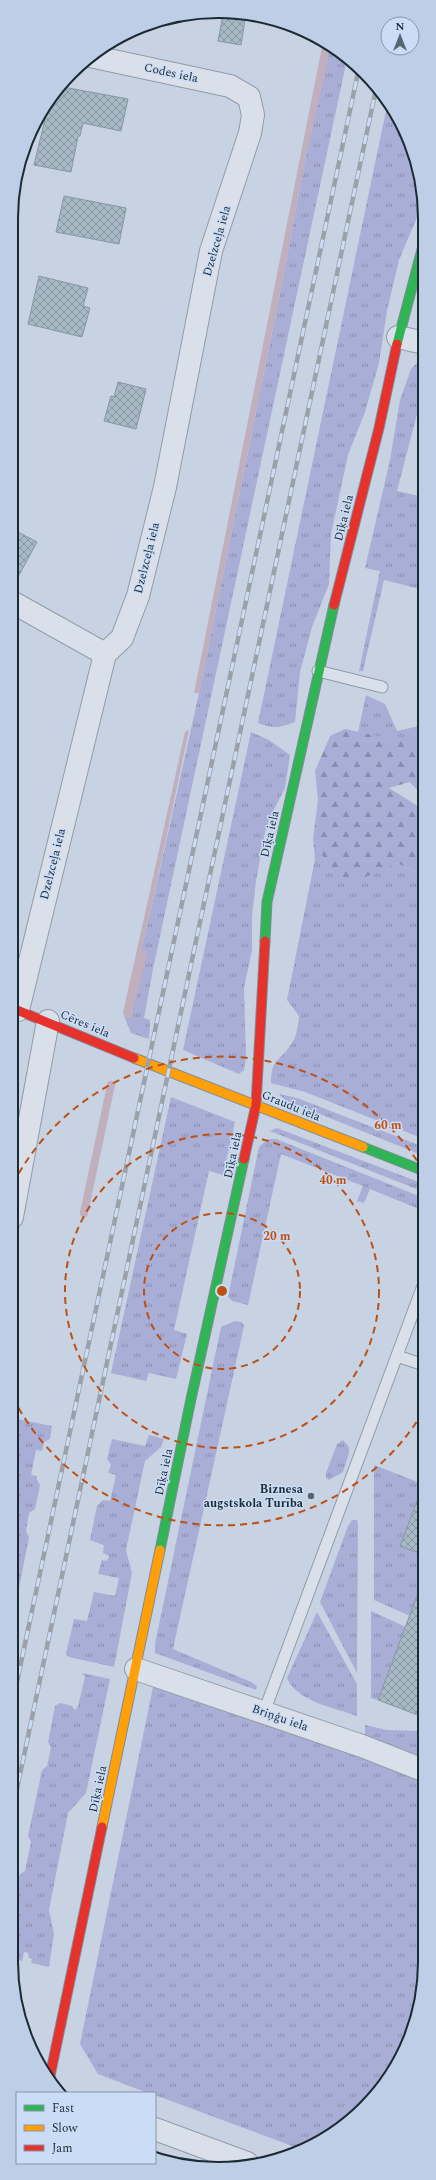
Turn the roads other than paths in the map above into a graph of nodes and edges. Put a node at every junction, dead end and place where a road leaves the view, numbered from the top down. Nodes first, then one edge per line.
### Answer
1 (98, 58) edge
2 (249, 97) joint
3 (418, 261) edge
4 (398, 337) junction
5 (418, 342) edge
6 (18, 605) edge
7 (105, 654) junction
8 (318, 671) junction
9 (382, 687) dead end
10 (18, 997) edge
11 (18, 1010) edge
12 (48, 1021) junction
13 (148, 1064) joint
14 (256, 1105) junction
15 (418, 1169) edge
16 (18, 1184) edge
17 (418, 1299) edge
18 (397, 1356) junction
19 (418, 1363) edge
20 (136, 1669) junction
21 (264, 1712) junction
22 (418, 1768) edge
23 (51, 2071) edge
24 (156, 2129) edge
25 (240, 2161) edge

1 - 2 street, Codes iela
2 - 7 street, Dzelzceļa iela
3 - 4 street, Dīķa iela
4 - 5 street
4 - 8 street, Dīķa iela
6 - 7 street
7 - 10 street, Dzelzceļa iela
8 - 9 lane
8 - 14 street, Dīķa iela
11 - 12 street, Cēres iela
12 - 13 street, Cēres iela
12 - 16 street
13 - 14 street, Graudu iela
14 - 15 street, Graudu iela
14 - 20 street, Dīķa iela
17 - 18 lane
18 - 19 lane
18 - 21 lane
20 - 21 street, Briņģu iela
20 - 23 street, Dīķa iela
21 - 22 street, Briņģu iela
24 - 25 street

